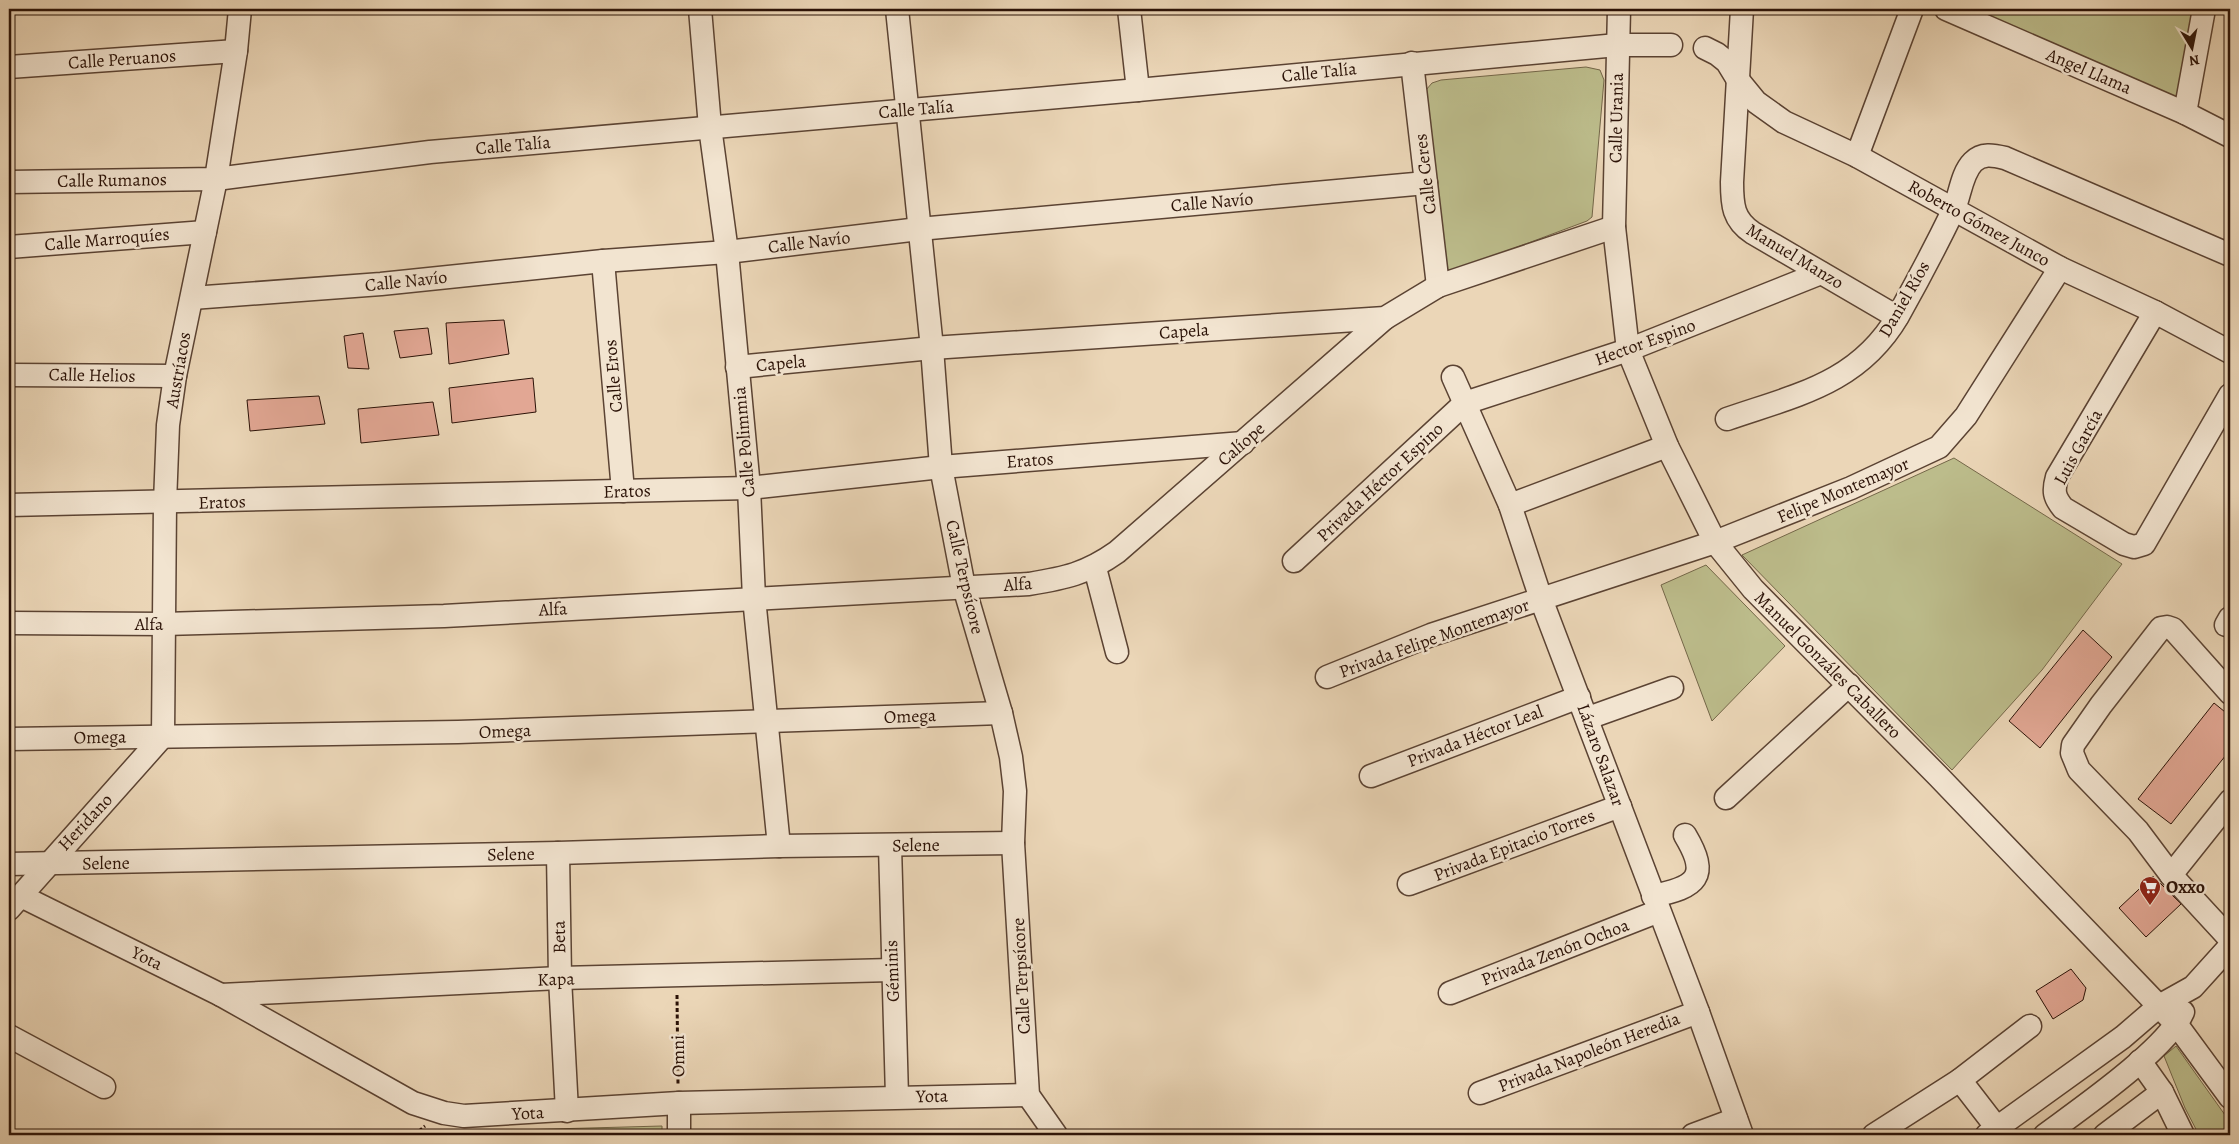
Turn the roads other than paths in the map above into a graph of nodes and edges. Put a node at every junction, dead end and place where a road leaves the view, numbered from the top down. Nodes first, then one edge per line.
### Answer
1 (240, 9) edge
2 (700, 9) edge
3 (897, 9) edge
4 (1129, 9) edge
5 (1619, 9) edge
6 (1742, 9) edge
7 (1912, 9) edge
8 (1946, 9) edge
9 (2204, 9) edge
10 (1617, 45) junction
11 (1671, 45) dead end
12 (1705, 48) dead end
13 (236, 51) junction
14 (1412, 63) junction
15 (9, 67) edge
16 (1738, 80) junction
17 (1138, 90) junction
18 (908, 110) junction
19 (2185, 113) junction
20 (710, 127) junction
21 (2230, 136) edge
22 (1857, 156) junction
23 (216, 179) junction
24 (9, 182) edge
25 (1426, 183) junction
26 (1954, 209) junction
27 (1614, 227) junction
28 (919, 228) junction
29 (205, 232) junction
30 (9, 247) edge
31 (727, 252) junction
32 (2230, 255) edge
33 (603, 261) junction
34 (2060, 268) junction
35 (1821, 273) junction
36 (1438, 286) junction
37 (192, 298) junction
38 (2155, 312) junction
39 (1897, 317) junction
40 (1385, 318) junction
41 (932, 348) junction
42 (1628, 350) junction
43 (2230, 352) edge
44 (738, 367) junction
45 (9, 374) edge
46 (175, 376) junction
47 (1453, 378) dead end
48 (2230, 395) edge
49 (1465, 403) junction
50 (1727, 419) dead end
51 (1243, 443) junction
52 (1667, 446) junction
53 (941, 466) junction
54 (749, 488) junction
55 (624, 491) junction
56 (165, 503) junction
57 (9, 505) edge
58 (1510, 505) junction
59 (1715, 542) junction
60 (1294, 561) dead end
61 (1096, 568) junction
62 (964, 587) junction
63 (754, 598) junction
64 (1542, 599) junction
65 (9, 623) edge
66 (164, 624) junction
67 (1116, 652) dead end
68 (1327, 677) dead end
69 (1849, 685) junction
70 (1672, 688) dead end
71 (2230, 693) edge
72 (1579, 697) junction
73 (1001, 712) junction
74 (1588, 718) junction
75 (765, 722) junction
76 (163, 736) junction
77 (9, 739) edge
78 (1371, 776) dead end
79 (1726, 798) dead end
80 (2230, 802) edge
81 (1620, 806) junction
82 (1686, 835) dead end
83 (1013, 843) junction
84 (779, 846) junction
85 (890, 846) junction
86 (558, 854) junction
87 (9, 864) edge
88 (46, 864) junction
89 (2171, 875) junction
90 (1409, 884) dead end
91 (15, 903) edge
92 (1656, 904) junction
93 (2230, 939) edge
94 (2230, 946) edge
95 (892, 970) junction
96 (560, 978) junction
97 (2193, 987) junction
98 (1450, 993) dead end
99 (221, 995) junction
100 (2159, 1006) junction
101 (1698, 1012) junction
102 (2030, 1026) dead end
103 (2177, 1026) junction
104 (9, 1036) edge
105 (2140, 1061) junction
106 (1960, 1080) junction
107 (104, 1087) dead end
108 (2162, 1092) junction
109 (1480, 1093) dead end
110 (1028, 1095) junction
111 (896, 1097) junction
112 (2042, 1097) junction
113 (2230, 1097) edge
114 (679, 1103) junction
115 (567, 1111) junction
116 (1739, 1127) edge
117 (2053, 1129) edge
118 (1992, 1132) edge
119 (679, 1135) edge
120 (1056, 1135) edge
121 (1693, 1135) edge
122 (1874, 1135) edge
123 (2105, 1135) edge
124 (2183, 1135) edge

1 - 13 street, Austríacos
2 - 20 street, Calle Polimmia
3 - 18 street, Calle Terpsícore
4 - 17 street
5 - 10 street, Calle Urania
6 - 16 street, Manuel Manzo
7 - 22 street
8 - 19 street, Angel Llama
9 - 19 street
10 - 11 street, Calle Talía
10 - 14 street, Calle Talía
10 - 27 street, Calle Urania
12 - 16 street, Roberto Gómez Junco
13 - 15 street, Calle Peruanos
13 - 23 street, Austríacos
14 - 17 street, Calle Talía
14 - 25 street, Calle Ceres
16 - 22 street, Roberto Gómez Junco
16 - 35 street, Manuel Manzo
17 - 18 street, Calle Talía
18 - 20 street, Calle Talía
18 - 28 street, Calle Terpsícore
19 - 21 street, Angel Llama
20 - 23 street, Calle Talía
20 - 31 street, Calle Polimmia
22 - 26 street, Roberto Gómez Junco
23 - 24 street, Calle Rumanos
23 - 29 street, Austríacos
25 - 28 street, Calle Navío
25 - 36 street, Calle Ceres
26 - 32 street, Daniel Ríos
26 - 34 street, Roberto Gómez Junco
26 - 39 street, Daniel Ríos
27 - 36 street, Capela
27 - 42 street, Manuel Gonzáles Caballero
28 - 31 street, Calle Navío
28 - 41 street, Calle Terpsícore
29 - 30 street, Calle Marroquíes
29 - 37 street, Austríacos
31 - 33 street, Calle Navío
31 - 44 street, Calle Polimmia
33 - 37 street, Calle Navío
33 - 55 street, Calle Eros
34 - 38 street, Roberto Gómez Junco
34 - 59 street, Felipe Montemayor
35 - 39 street, Manuel Manzo
35 - 42 street, Hector Espino
36 - 40 street, Capela
37 - 46 street, Austríacos
38 - 43 street, Roberto Gómez Junco
38 - 48 street, Luis García
39 - 50 street, Daniel Ríos
40 - 41 street, Capela
40 - 51 street, Calíope
41 - 44 street, Capela
41 - 53 street, Calle Terpsícore
42 - 49 street, Hector Espino
42 - 52 street, Manuel Gonzáles Caballero
44 - 54 street, Calle Polimmia
45 - 46 street, Calle Helios
46 - 56 street, Austríacos
47 - 49 street, Lázaro Salazar
49 - 58 street, Lázaro Salazar
49 - 60 street, Privada Héctor Espino
51 - 53 street, Eratos
51 - 61 street, Calíope
52 - 58 street
52 - 59 street, Manuel Gonzáles Caballero
53 - 54 street, Eratos
53 - 62 street, Calle Terpsícore
54 - 55 street, Eratos
54 - 63 street, Calle Polimmia
55 - 56 street, Eratos
56 - 57 street, Eratos
56 - 66 street, Austríacos
58 - 64 street, Lázaro Salazar
59 - 64 street, Felipe Montemayor
59 - 69 street, Manuel Gonzáles Caballero
61 - 62 street, Alfa
61 - 67 street
62 - 63 street, Alfa
62 - 73 street, Calle Terpsícore
63 - 66 street, Alfa
63 - 75 street, Calle Polimmia
64 - 68 street, Privada Felipe Montemayor
64 - 72 street, Lázaro Salazar
65 - 66 street, Alfa
66 - 76 street, Austríacos
69 - 79 street
69 - 100 street, Manuel Gonzáles Caballero
70 - 74 street
71 - 89 street
72 - 74 street, Lázaro Salazar
72 - 78 street, Privada Héctor Leal
73 - 75 street, Omega
73 - 83 street, Calle Terpsícore
74 - 81 street, Lázaro Salazar
75 - 76 street, Omega
75 - 84 street, Calle Polimmia
76 - 77 street, Omega
76 - 88 street, Heridano
80 - 89 street
81 - 90 street, Privada Epitacio Torres
81 - 92 street, Lázaro Salazar
82 - 92 street, Privada Zenón Ochoa
83 - 85 street, Selene
83 - 110 street, Calle Terpsícore
84 - 85 street, Selene
84 - 86 street, Selene
85 - 95 street, Géminis
86 - 88 street, Selene
86 - 96 street, Beta
87 - 88 street, Selene
88 - 91 street, Heridano
89 - 93 street
91 - 99 street, Yota
92 - 98 street, Privada Zenón Ochoa
92 - 101 street, Lázaro Salazar
94 - 97 street
95 - 96 street, Kapa
95 - 111 street, Géminis
96 - 99 street, Kapa
96 - 115 street, Beta
97 - 100 street
97 - 103 street
99 - 115 street, Yota
100 - 103 street, Manuel Gonzáles Caballero
100 - 112 street
101 - 109 street, Privada Napoleón Heredia
101 - 116 street, Lázaro Salazar
102 - 106 street
103 - 105 street
103 - 113 street, Manuel Gonzáles Caballero
104 - 107 street
105 - 108 street
105 - 117 street
106 - 118 street
106 - 122 street
108 - 123 street
108 - 124 street
110 - 111 street, Yota
110 - 120 street
111 - 114 street, Yota
112 - 117 street
112 - 118 street
114 - 115 street, Yota
114 - 119 street, Omni
116 - 121 street

